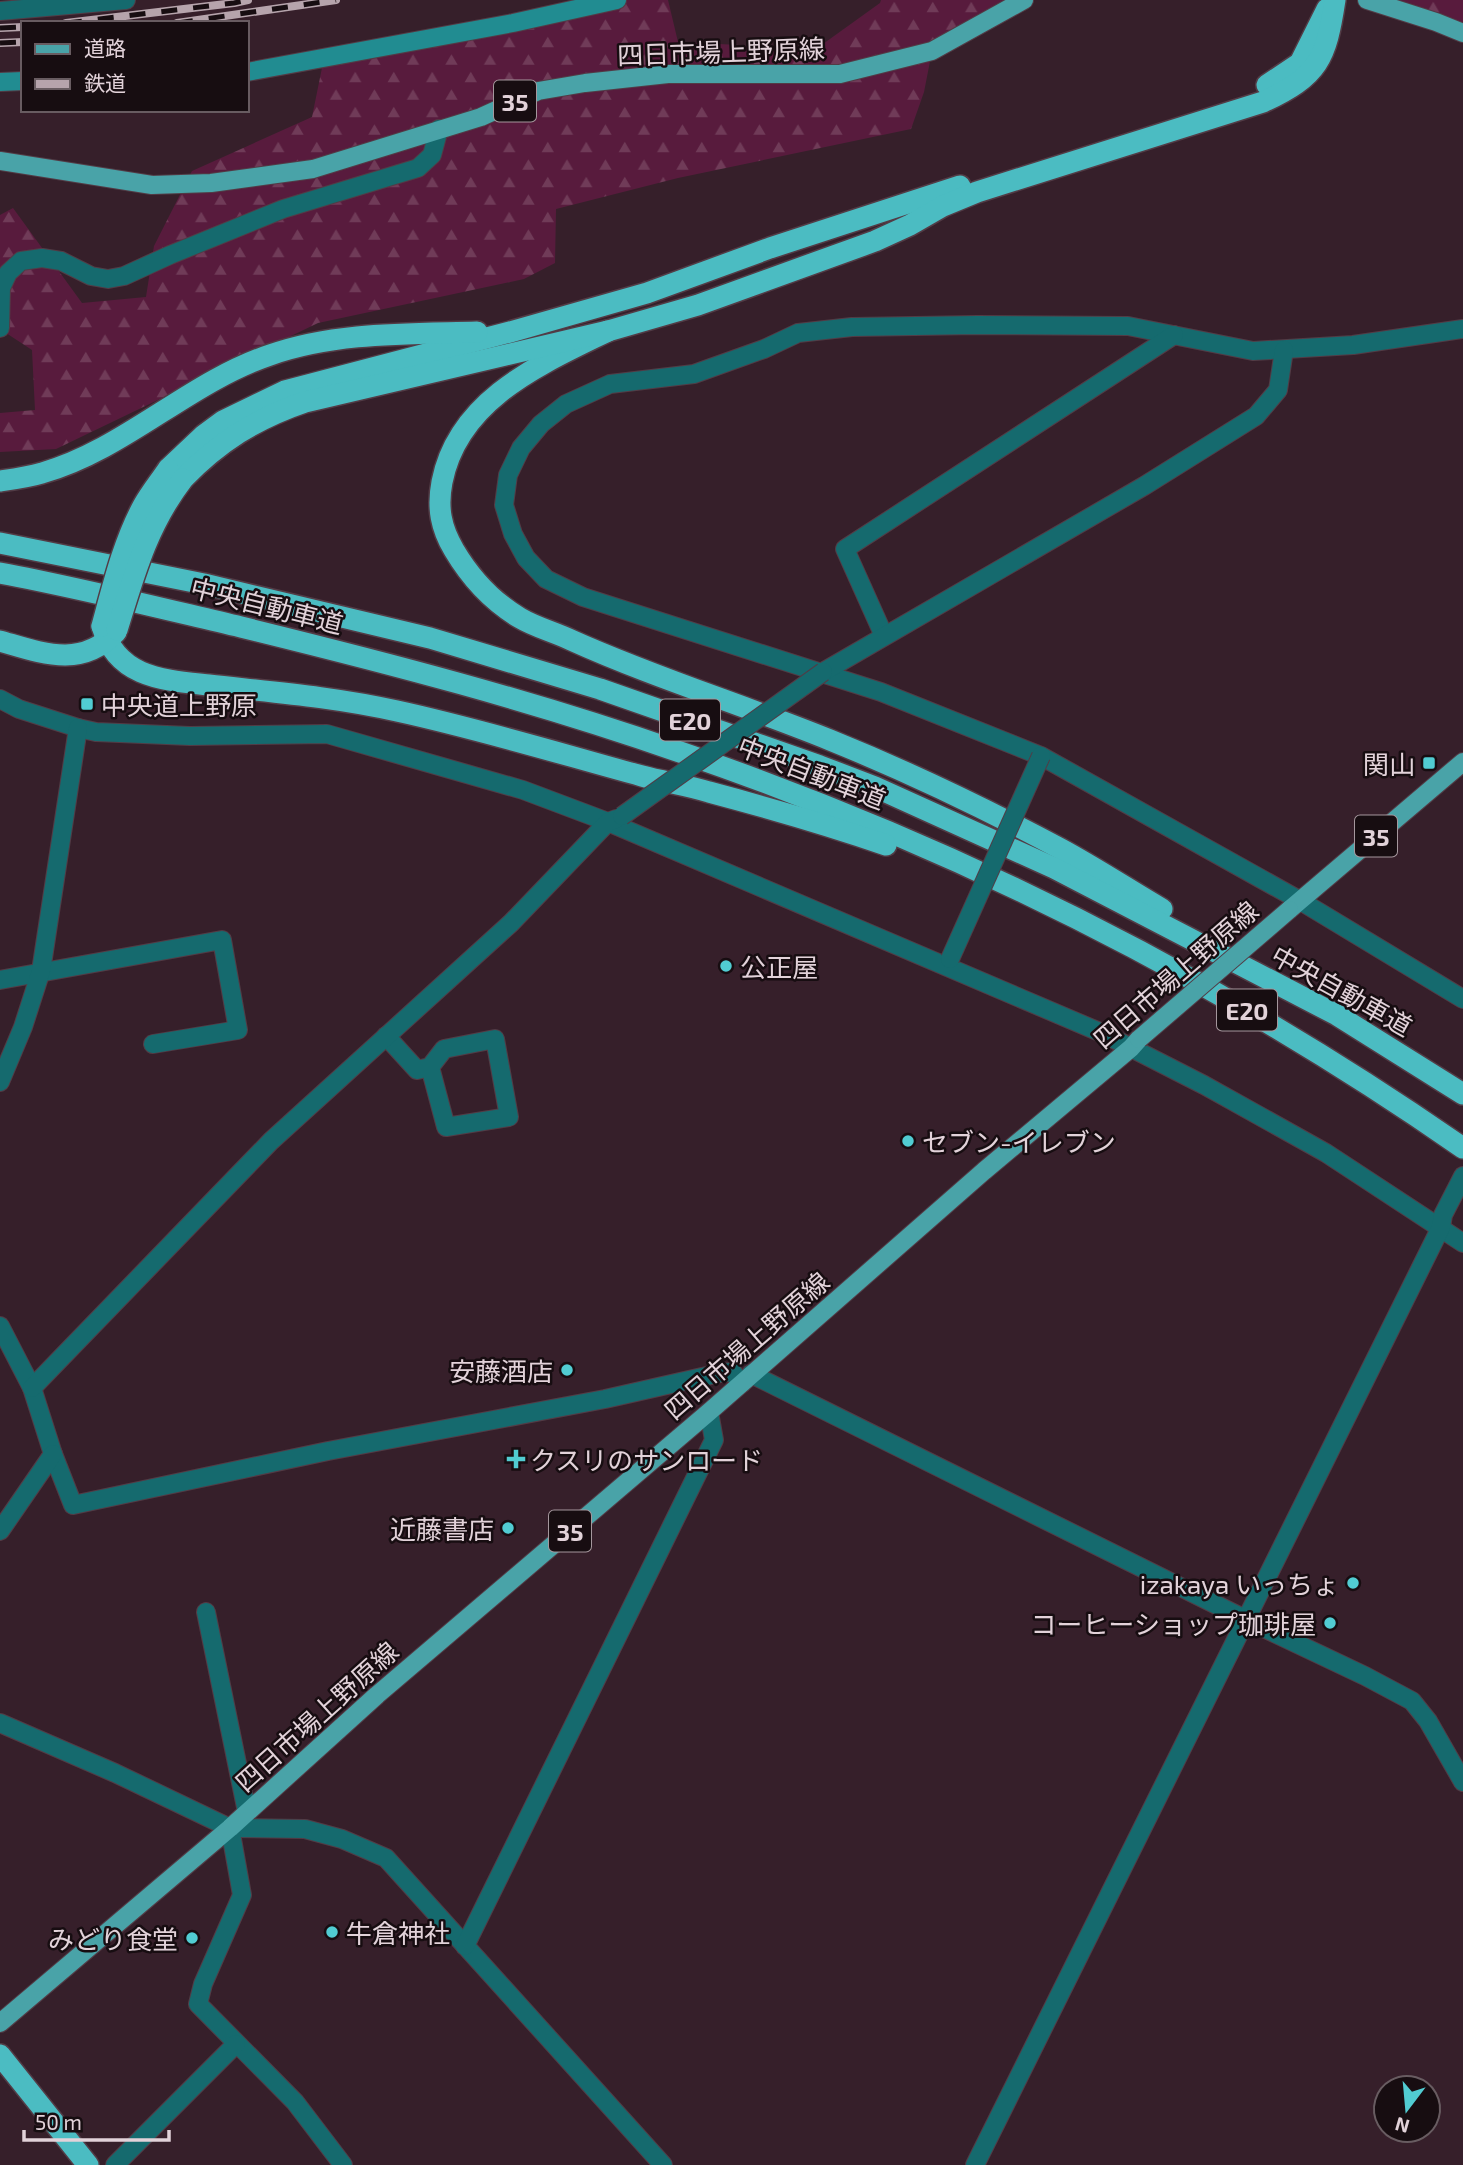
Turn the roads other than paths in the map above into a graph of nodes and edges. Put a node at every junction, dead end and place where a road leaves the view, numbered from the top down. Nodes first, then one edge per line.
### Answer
1 (126, 0) edge
2 (617, 0) edge
3 (1024, 0) edge
4 (1333, 0) edge
5 (1367, 0) edge
6 (0, 10) edge
7 (1463, 33) edge
8 (248, 72) edge
9 (21, 81) edge
10 (0, 82) edge
11 (439, 129) junction
12 (0, 161) edge
13 (0, 328) edge
14 (1463, 329) edge
15 (608, 331) junction
16 (510, 332) junction
17 (1174, 335) junction
18 (1284, 350) junction
19 (175, 474) junction
20 (0, 481) edge
21 (0, 543) edge
22 (0, 573) edge
23 (109, 633) junction
24 (884, 636) junction
25 (0, 641) edge
26 (822, 672) junction
27 (0, 699) edge
28 (78, 728) junction
29 (1041, 756) junction
30 (1463, 762) edge
31 (615, 819) junction
32 (1021, 891) junction
33 (1294, 905) junction
34 (948, 963) junction
35 (41, 971) junction
36 (0, 980) edge
37 (1463, 999) edge
38 (1337, 1015) junction
39 (386, 1036) junction
40 (1135, 1043) junction
41 (153, 1044) dead end
42 (430, 1067) junction
43 (0, 1082) edge
44 (1463, 1094) edge
45 (1463, 1147) edge
46 (1463, 1176) edge
47 (1442, 1221) junction
48 (1463, 1243) edge
49 (0, 1326) edge
50 (747, 1379) junction
51 (32, 1388) junction
52 (709, 1412) junction
53 (53, 1454) junction
54 (0, 1531) edge
55 (206, 1612) dead end
56 (1247, 1620) junction
57 (0, 1723) edge
58 (1463, 1782) edge
59 (247, 1812) junction
60 (230, 1828) junction
61 (465, 1945) junction
62 (0, 2023) edge
63 (236, 2044) junction
64 (0, 2055) edge
65 (88, 2165) edge
66 (115, 2165) edge
67 (343, 2165) edge
68 (663, 2165) edge
69 (975, 2165) edge

1 - 6 street
2 - 8 main road
3 - 11 main road, 四日市場上野原線 / 35
4 - 15 highway
4 - 16 highway
5 - 7 main road
9 - 10 main road
11 - 12 main road, 四日市場上野原線 / 35
11 - 13 street
14 - 18 street
15 - 19 highway
15 - 38 highway
16 - 19 highway
16 - 20 highway
17 - 18 street
17 - 24 street
17 - 26 street
18 - 24 street
19 - 23 highway, bridge
21 - 38 highway, 中央自動車道 / E20
22 - 32 highway, 中央自動車道 / E20
23 - 25 highway
23 - 32 highway
24 - 26 street
26 - 29 street
26 - 31 street, bridge
27 - 28 street
28 - 31 street
28 - 35 street
29 - 33 street
29 - 34 street, bridge
30 - 33 main road, 四日市場上野原線 / 35
31 - 34 street
31 - 39 street
32 - 45 highway, 中央自動車道 / E20
33 - 37 street
33 - 40 main road, 四日市場上野原線 / 35, bridge
34 - 40 street
35 - 36 street
35 - 41 street
35 - 43 street
38 - 44 highway, 中央自動車道 / E20
39 - 42 street
39 - 51 street
40 - 47 street
40 - 50 main road, 四日市場上野原線 / 35
42 - 42 street
46 - 47 street
47 - 48 street
47 - 56 street
49 - 51 street
50 - 52 main road, 四日市場上野原線 / 35
50 - 53 street
50 - 56 street
51 - 53 street
52 - 59 main road, 四日市場上野原線 / 35
52 - 61 street
53 - 54 street
55 - 59 street
56 - 58 street
56 - 69 street
57 - 60 street
59 - 60 main road, 四日市場上野原線 / 35
60 - 61 street
60 - 62 main road, 四日市場上野原線 / 35
60 - 63 street
61 - 68 street
63 - 66 street
63 - 67 street
64 - 65 highway

